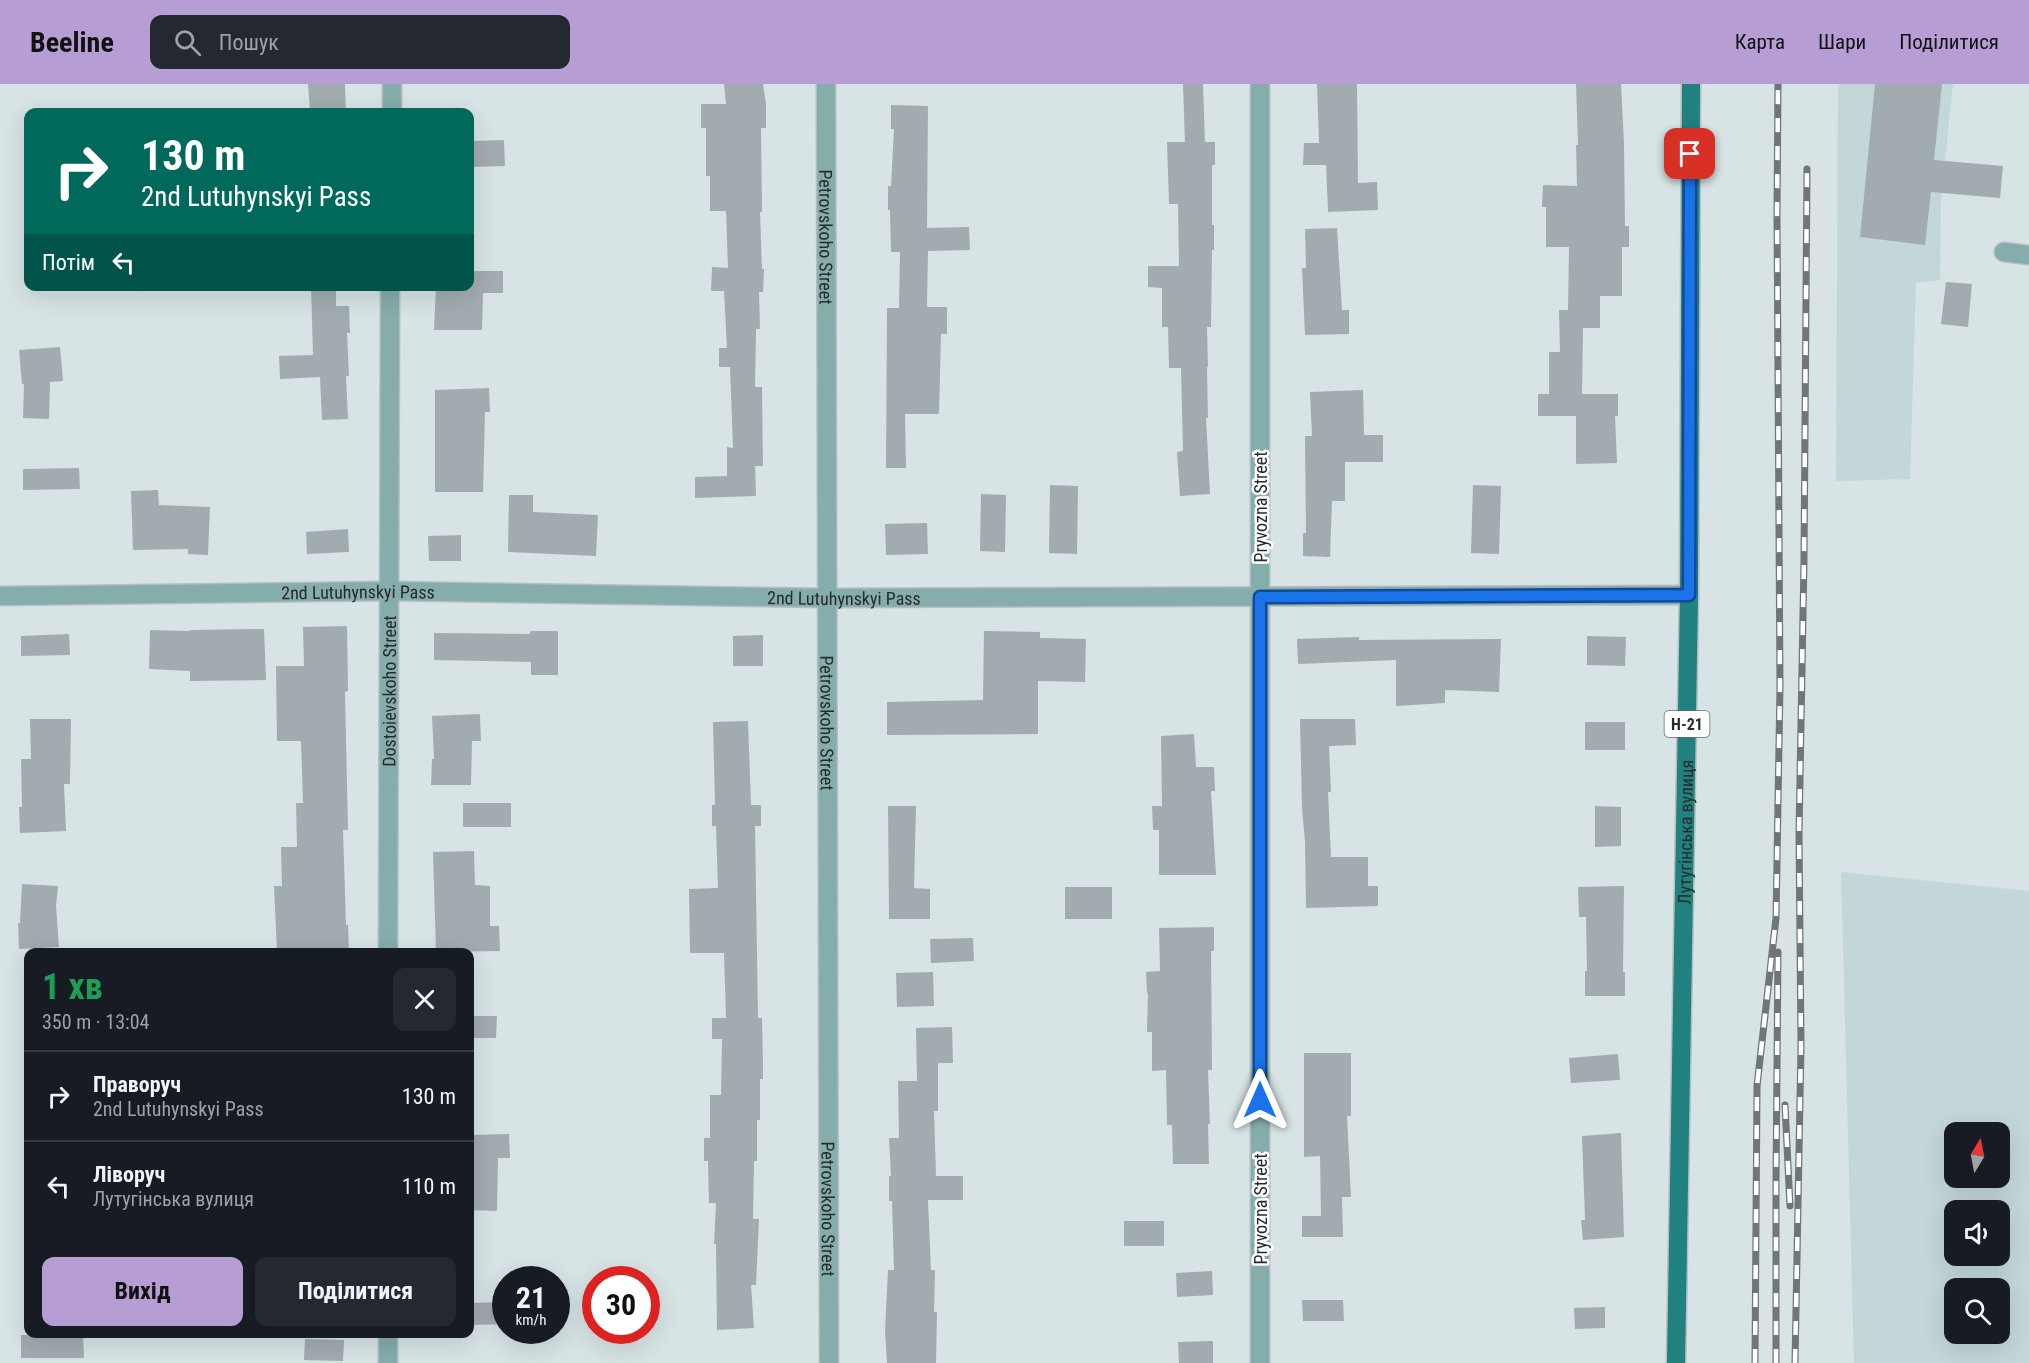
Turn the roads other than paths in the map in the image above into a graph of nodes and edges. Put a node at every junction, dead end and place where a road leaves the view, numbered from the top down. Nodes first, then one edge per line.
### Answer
1 (392, 84) edge
2 (826, 84) edge
3 (1260, 84) edge
4 (1691, 84) edge
5 (392, 108) edge
6 (2004, 252) dead end
7 (2029, 255) edge
8 (390, 291) edge
9 (388, 591) junction
10 (1689, 595) junction
11 (0, 596) edge
12 (1260, 597) junction
13 (827, 598) junction
14 (388, 948) edge
15 (388, 1338) edge
16 (388, 1363) edge
17 (829, 1363) edge
18 (1260, 1363) edge
19 (1676, 1363) edge

1 - 5 street
2 - 13 street, Petrovskoho Street
3 - 12 street, Pryvozna Street
4 - 10 main road, Лутугінська вулиця / Н-21
6 - 7 street
8 - 9 street, Dostoievskoho Street
9 - 11 street, 2nd Lutuhynskyi Pass
9 - 13 street, 2nd Lutuhynskyi Pass
9 - 14 street, Dostoievskoho Street
10 - 12 street, 2nd Lutuhynskyi Pass
10 - 19 main road, Лутугінська вулиця / Н-21
12 - 13 street, 2nd Lutuhynskyi Pass
12 - 18 street, Pryvozna Street
13 - 17 street, Petrovskoho Street
15 - 16 street

